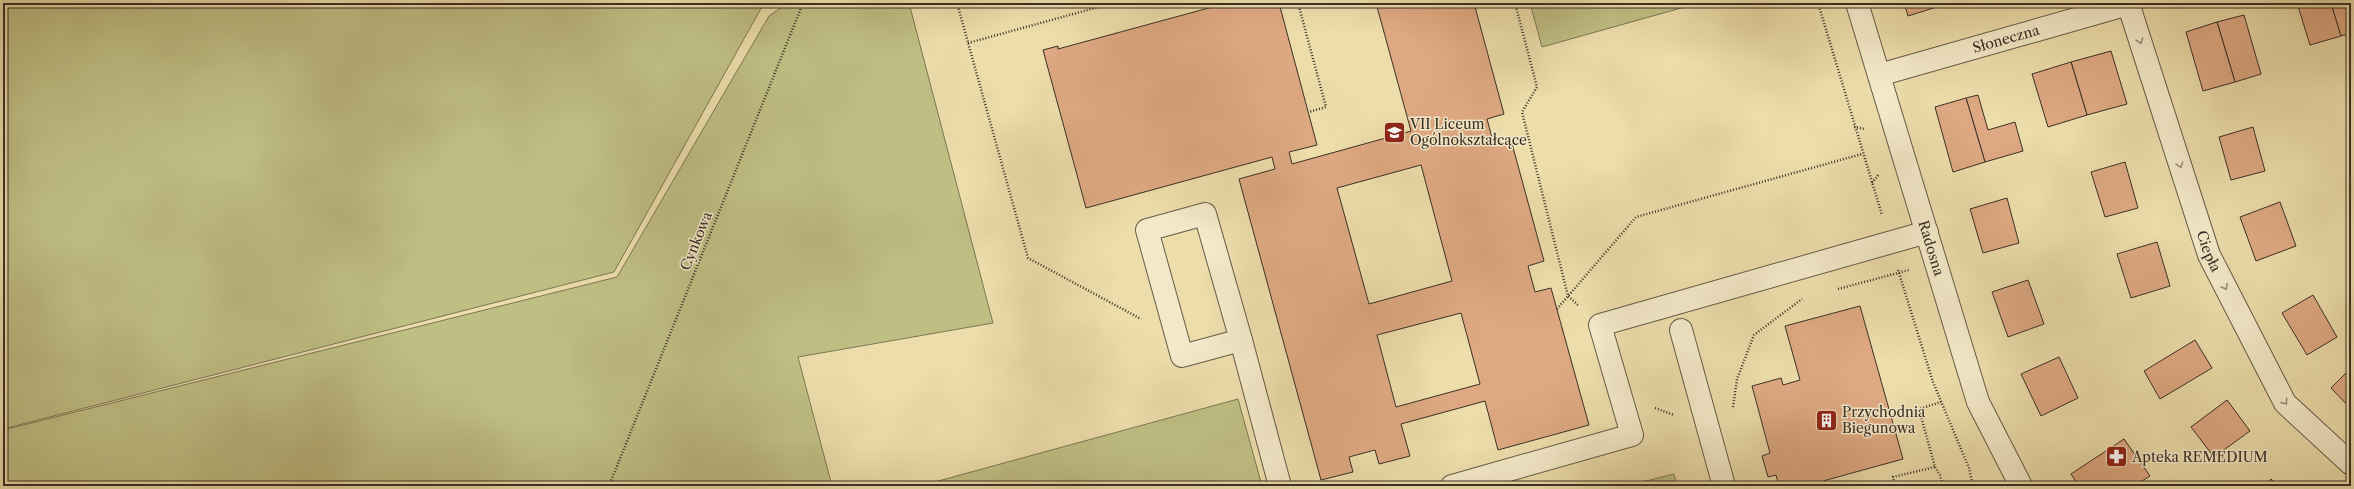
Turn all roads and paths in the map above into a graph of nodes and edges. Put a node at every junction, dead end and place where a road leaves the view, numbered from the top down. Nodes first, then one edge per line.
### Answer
1 (802, 3) edge
2 (957, 3) edge
3 (1113, 3) edge
4 (1298, 3) edge
5 (1515, 3) edge
6 (1858, 3) edge
7 (2129, 3) edge
8 (968, 43) junction
9 (1879, 75) junction
10 (1308, 112) dead end
11 (1862, 154) dead end
12 (1927, 232) junction
13 (1568, 296) junction
14 (1802, 299) dead end
15 (1557, 309) dead end
16 (1681, 330) dead end
17 (1177, 339) junction
18 (1240, 340) junction
19 (1620, 394) junction
20 (1942, 402) dead end
21 (1732, 413) dead end
22 (1710, 435) junction
23 (2351, 464) edge
24 (1935, 467) junction
25 (609, 486) edge
26 (1280, 486) edge
27 (1452, 486) edge
28 (1724, 486) edge
29 (1895, 486) edge
30 (1943, 486) edge
31 (2021, 486) edge

1 - 25 path, Cynkowa
2 - 8 path
3 - 8 path
4 - 10 path
5 - 13 path
6 - 9 street, Radosna
7 - 9 street, Słoneczna
7 -> 23 street, Ciepła
8 - 17 path
9 - 12 street, Radosna
11 - 13 path
12 - 19 street
12 - 31 street, Radosna
13 - 15 path
14 - 21 path
16 - 22 street
17 - 18 street
17 - 18 street
18 - 26 street
19 - 22 path
19 - 27 street
20 - 24 path
22 - 28 street
24 - 29 path
24 - 30 path

